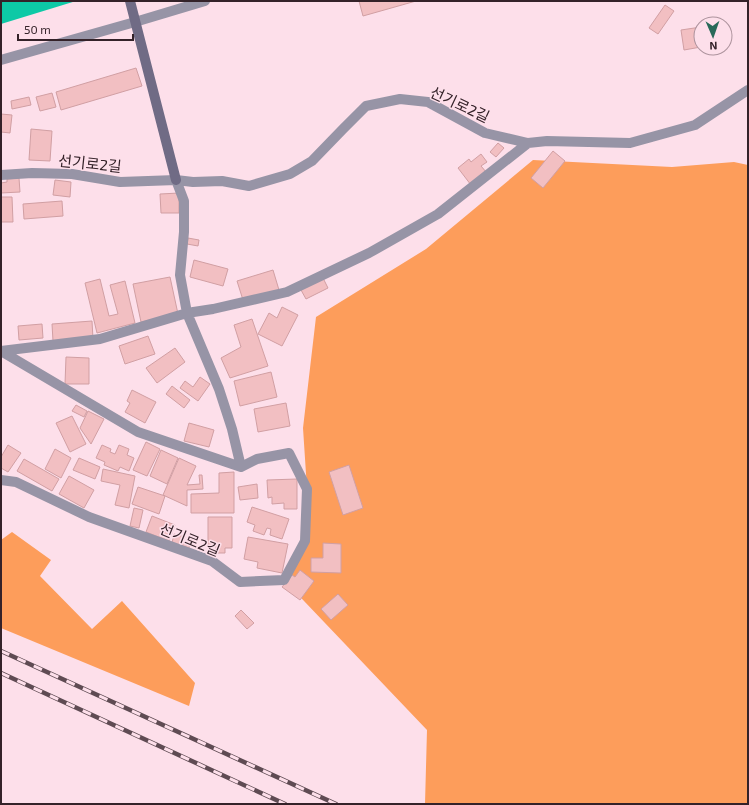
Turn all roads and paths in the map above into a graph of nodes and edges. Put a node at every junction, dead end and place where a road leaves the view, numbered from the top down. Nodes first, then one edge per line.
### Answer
1 (130, 1) edge
2 (205, 1) edge
3 (134, 19) junction
4 (1, 60) edge
5 (748, 90) edge
6 (528, 143) junction
7 (1, 175) edge
8 (176, 180) junction
9 (187, 314) junction
10 (1, 351) edge
11 (241, 467) junction
12 (1, 480) edge

1 - 3 street
2 - 3 street
3 - 4 street
3 - 8 street
5 - 6 street, 선기로2길
6 - 8 street, 선기로2길
6 - 9 street
7 - 8 street, 선기로2길
8 - 9 street
9 - 10 street
9 - 11 street
10 - 11 street
11 - 12 street, 선기로2길

